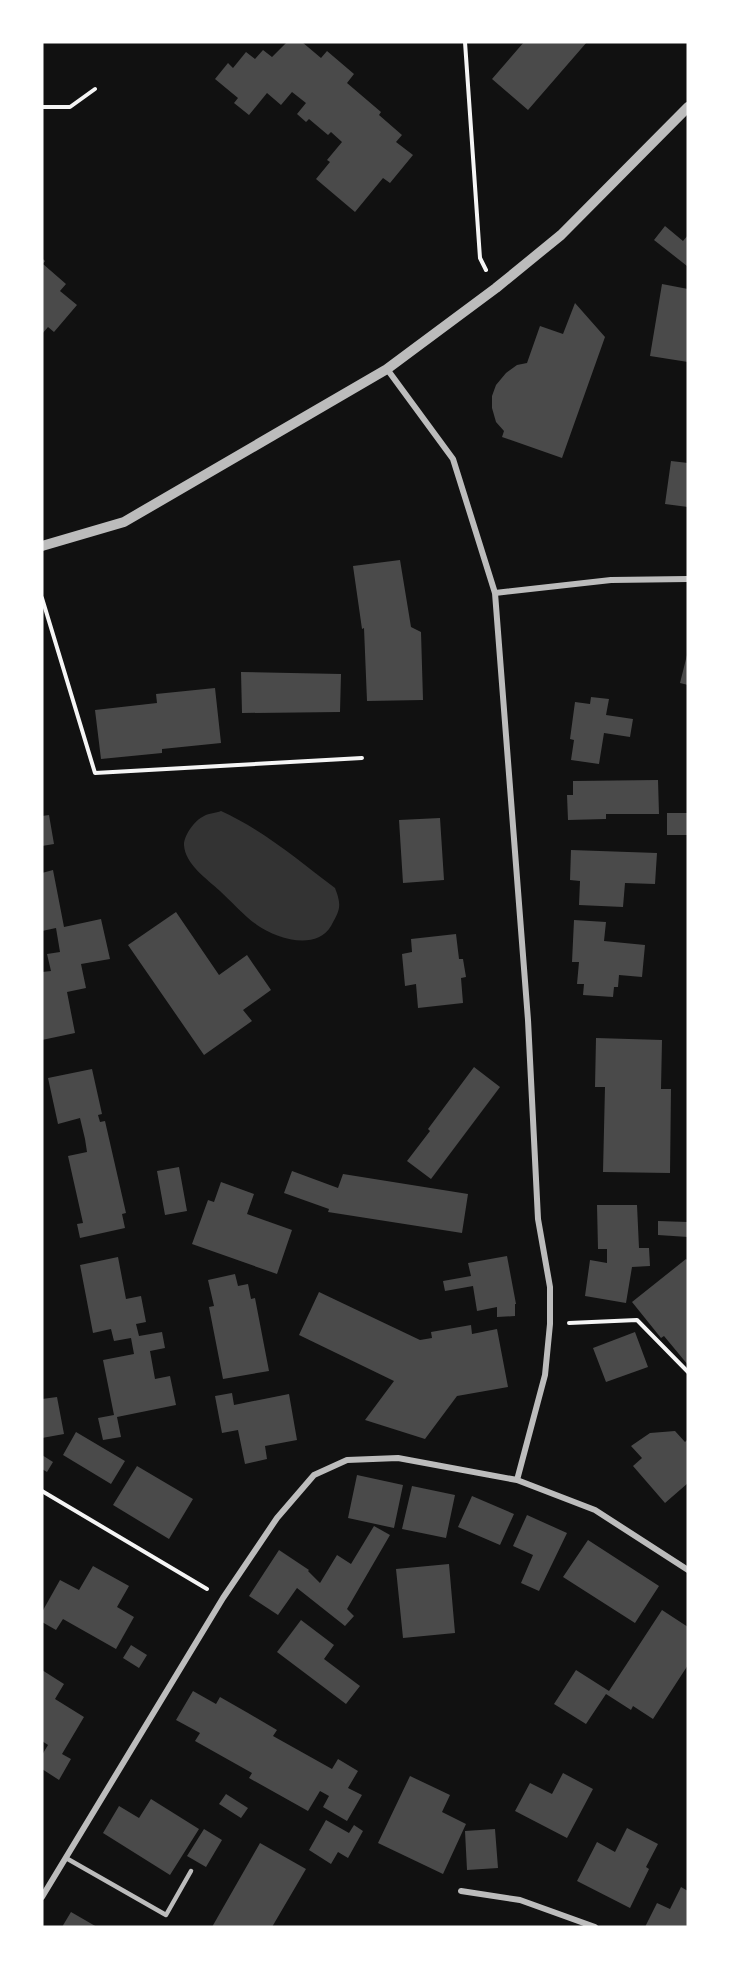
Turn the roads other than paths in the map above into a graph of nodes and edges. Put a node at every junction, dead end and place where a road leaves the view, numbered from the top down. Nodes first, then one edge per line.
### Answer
1 (688, 107) edge
2 (387, 369) junction
3 (42, 546) edge
4 (688, 579) edge
5 (495, 592) junction
6 (517, 1480) junction
7 (688, 1570) edge
8 (66, 1858) junction
9 (190, 1871) dead end
10 (462, 1891) dead end
11 (42, 1897) edge
12 (595, 1927) edge

1 - 2 street
2 - 3 street
2 - 5 street
4 - 5 street
5 - 6 street
6 - 7 street
6 - 8 street
8 - 9 lane
8 - 11 street
10 - 12 street

